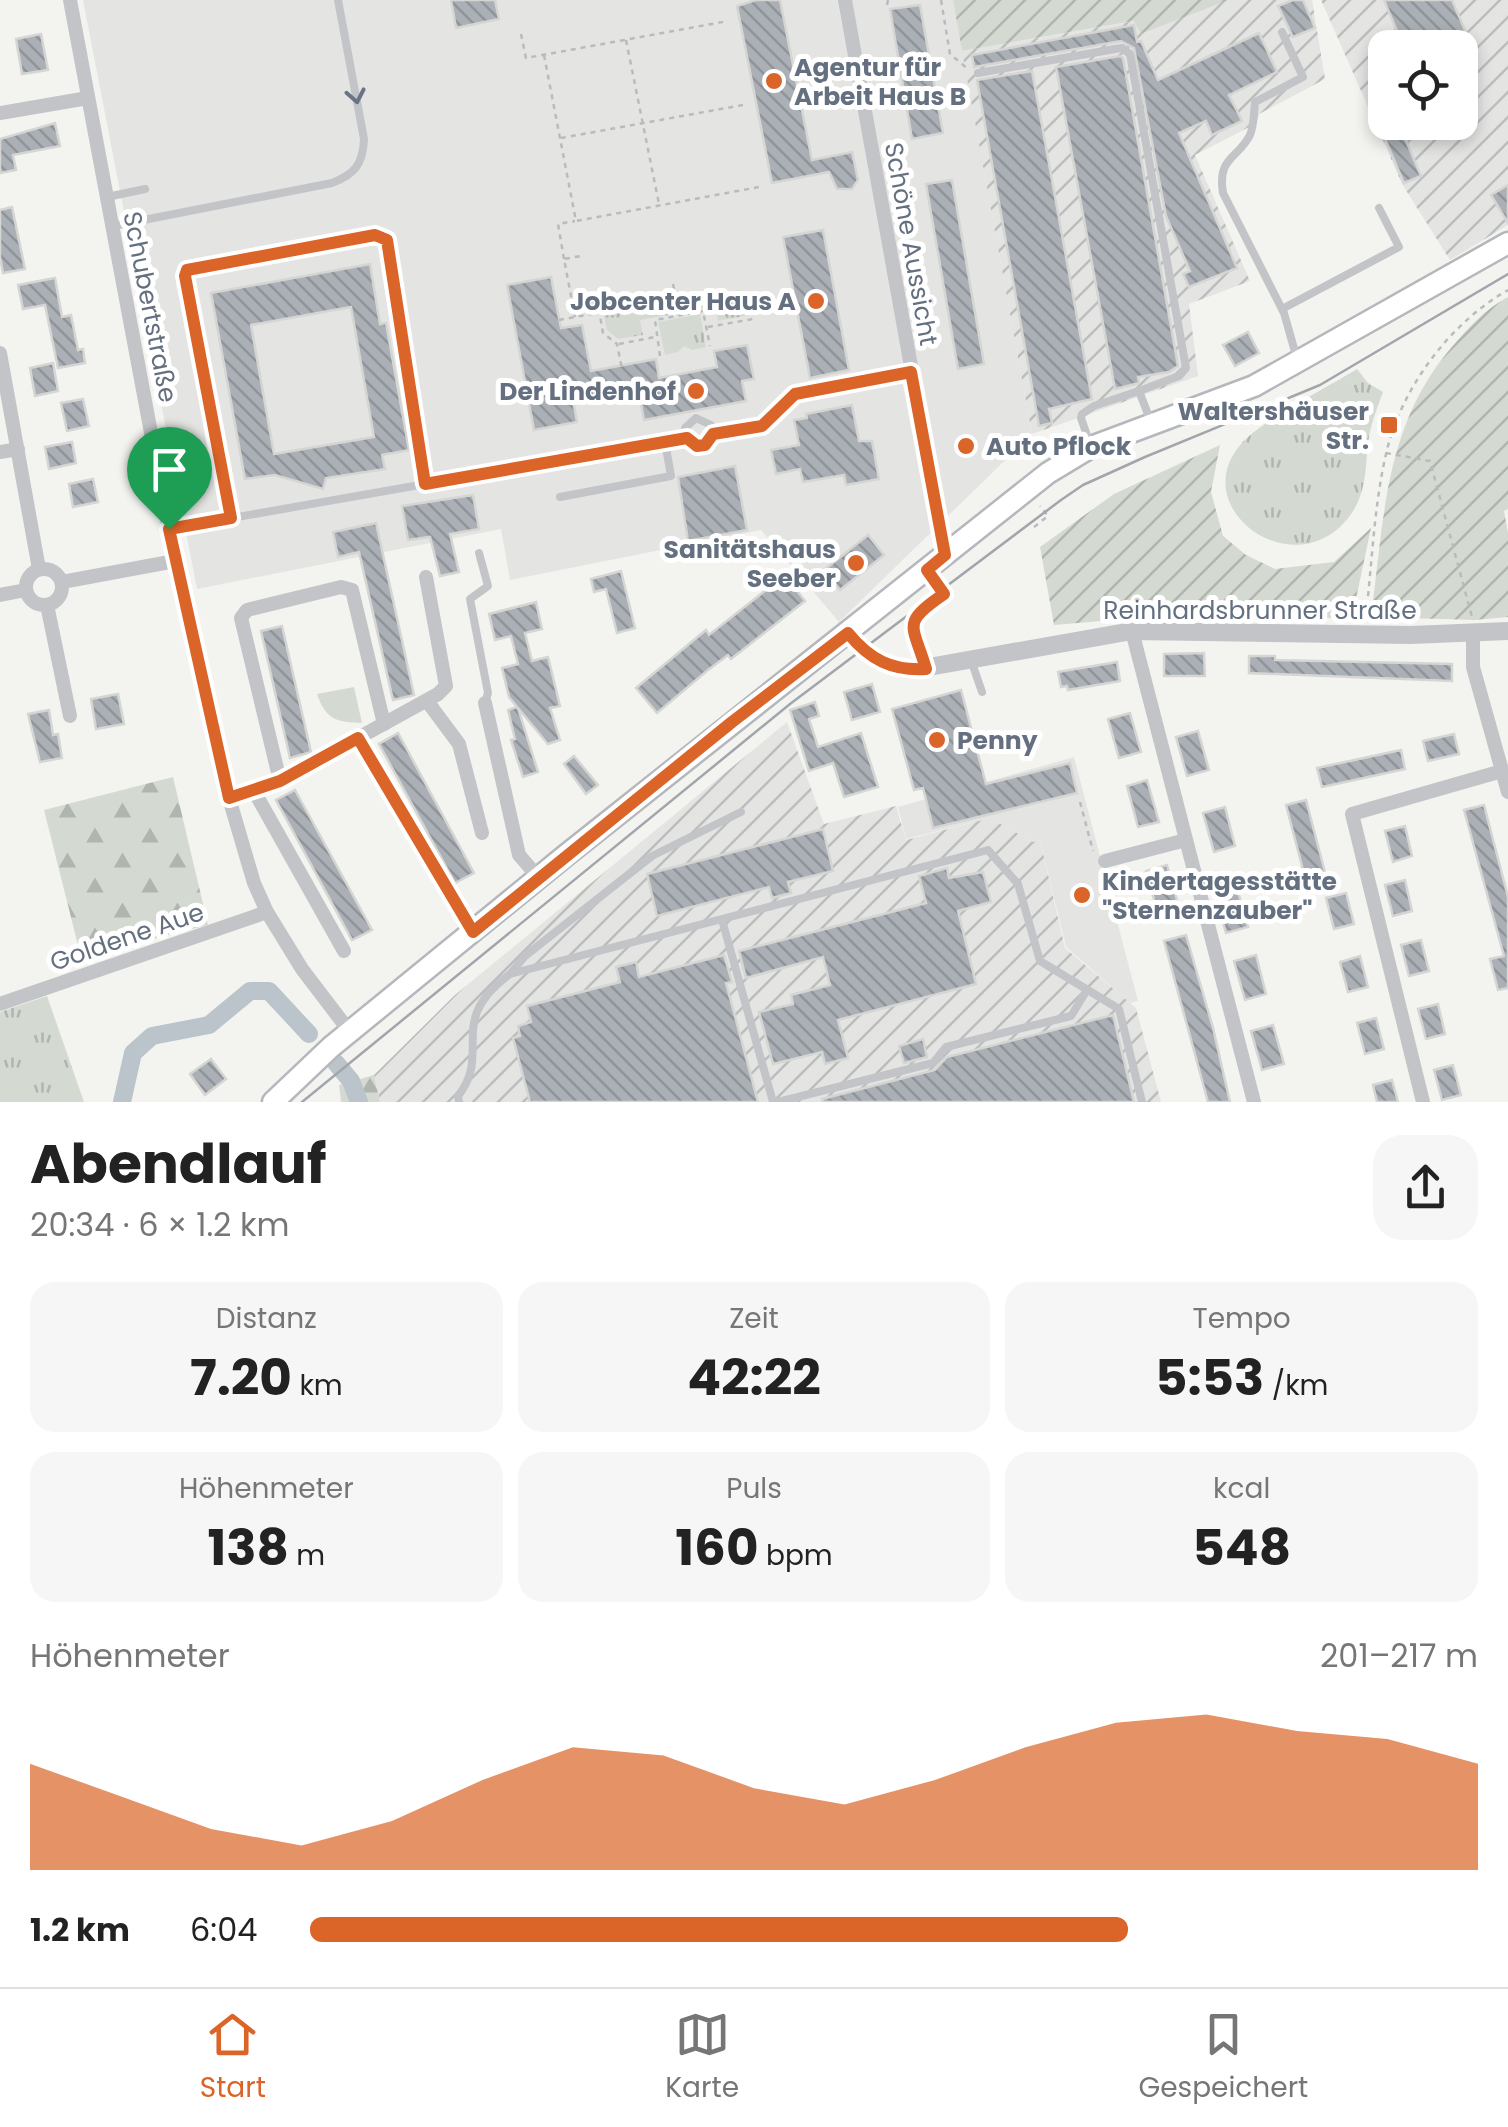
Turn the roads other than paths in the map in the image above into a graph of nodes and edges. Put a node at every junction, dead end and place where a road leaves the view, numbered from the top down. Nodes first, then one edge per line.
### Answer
1 (70, 0) edge
2 (338, 0) edge
3 (844, 0) edge
4 (1282, 32) dead end
5 (978, 73) road end
6 (88, 98) junction
7 (0, 114) edge
8 (146, 189) dead end
9 (107, 196) junction
10 (1378, 208) dead end
11 (112, 226) junction
12 (1508, 243) edge
13 (1282, 308) junction
14 (0, 355) edge
15 (1298, 363) junction
16 (911, 372) junction
17 (1139, 391) junction
18 (1152, 425) junction
19 (713, 434) junction
20 (687, 438) junction
21 (665, 442) junction
22 (1091, 447) junction
23 (18, 449) junction
24 (0, 452) edge
25 (425, 484) junction
26 (560, 497) dead end
27 (231, 518) junction
28 (169, 529) junction
29 (479, 553) dead end
30 (945, 555) junction
31 (175, 561) junction
32 (39, 569) junction
33 (426, 578) dead end
34 (62, 582) junction
35 (26, 590) junction
36 (0, 595) edge
37 (47, 605) junction
38 (1472, 625) junction
39 (1132, 631) junction
40 (1508, 631) edge
41 (848, 633) junction
42 (971, 661) junction
43 (982, 692) dead end
44 (427, 700) junction
45 (485, 702) joint
46 (70, 716) dead end
47 (384, 724) junction
48 (358, 738) junction
49 (1502, 770) junction
50 (280, 781) junction
51 (254, 791) junction
52 (1508, 792) edge
53 (229, 798) junction
54 (741, 812) dead end
55 (482, 833) dead end
56 (1186, 840) junction
57 (1105, 860) road end
58 (539, 878) junction
59 (448, 892) dead end
60 (267, 912) junction
61 (722, 920) junction
62 (344, 951) dead end
63 (510, 974) junction
64 (1087, 990) junction
65 (0, 1004) edge
66 (350, 1032) junction
67 (273, 1102) edge
68 (460, 1102) edge
69 (775, 1102) edge
70 (1142, 1102) edge
71 (1254, 1102) edge
72 (1423, 1102) edge

1 - 6 street, Schubertstraße
2 -> 11 lane
3 - 16 street, Schöne Aussicht
4 - 13 lane
5 - 17 lane
6 - 7 street
6 - 9 street, Schubertstraße
8 - 9 lane
9 - 11 street, Schubertstraße
10 - 13 lane
11 - 28 street, Schubertstraße
12 - 15 main road
13 - 15 lane
14 - 23 street
15 - 18 main road
16 - 19 lane
16 - 30 street, Schöne Aussicht
17 - 18 lane
17 - 22 lane
18 - 22 main road
19 - 20 lane
19 - 20 lane
20 - 21 lane
21 - 25 lane
21 - 26 lane
22 - 30 main road
23 - 24 street
23 - 32 street
25 - 27 lane
25 - 27 lane
27 - 28 lane
28 - 31 street, Schubertstraße
29 - 45 lane
30 - 41 main road
31 - 34 street
31 - 53 street, Schubertstraße
32 - 34 street
32 - 35 street
33 - 44 street
34 - 37 street
35 - 36 street
35 - 37 street
37 - 46 street
38 - 39 street, Reinhardsbrunner Straße
38 - 40 street, Reinhardsbrunner Straße
38 - 49 street
39 - 42 street, Reinhardsbrunner Straße
39 - 56 street
41 - 42 street, Reinhardsbrunner Straße
41 - 58 main road
42 - 43 lane
44 - 47 street
44 - 55 street
45 - 58 street
47 - 48 street
47 - 50 street
48 - 50 street
48 - 59 street
49 - 52 street
49 - 72 street
50 - 51 street
51 - 53 street
51 - 62 street
53 - 60 street, Schubertstraße
54 - 63 lane
56 - 57 street
56 - 71 street
58 - 66 main road
60 - 65 street, Goldene Aue
60 - 66 street, Schubertstraße
61 - 63 lane
61 - 64 lane
61 - 69 lane
63 - 68 lane
64 - 69 lane
64 - 70 lane
66 - 67 main road

